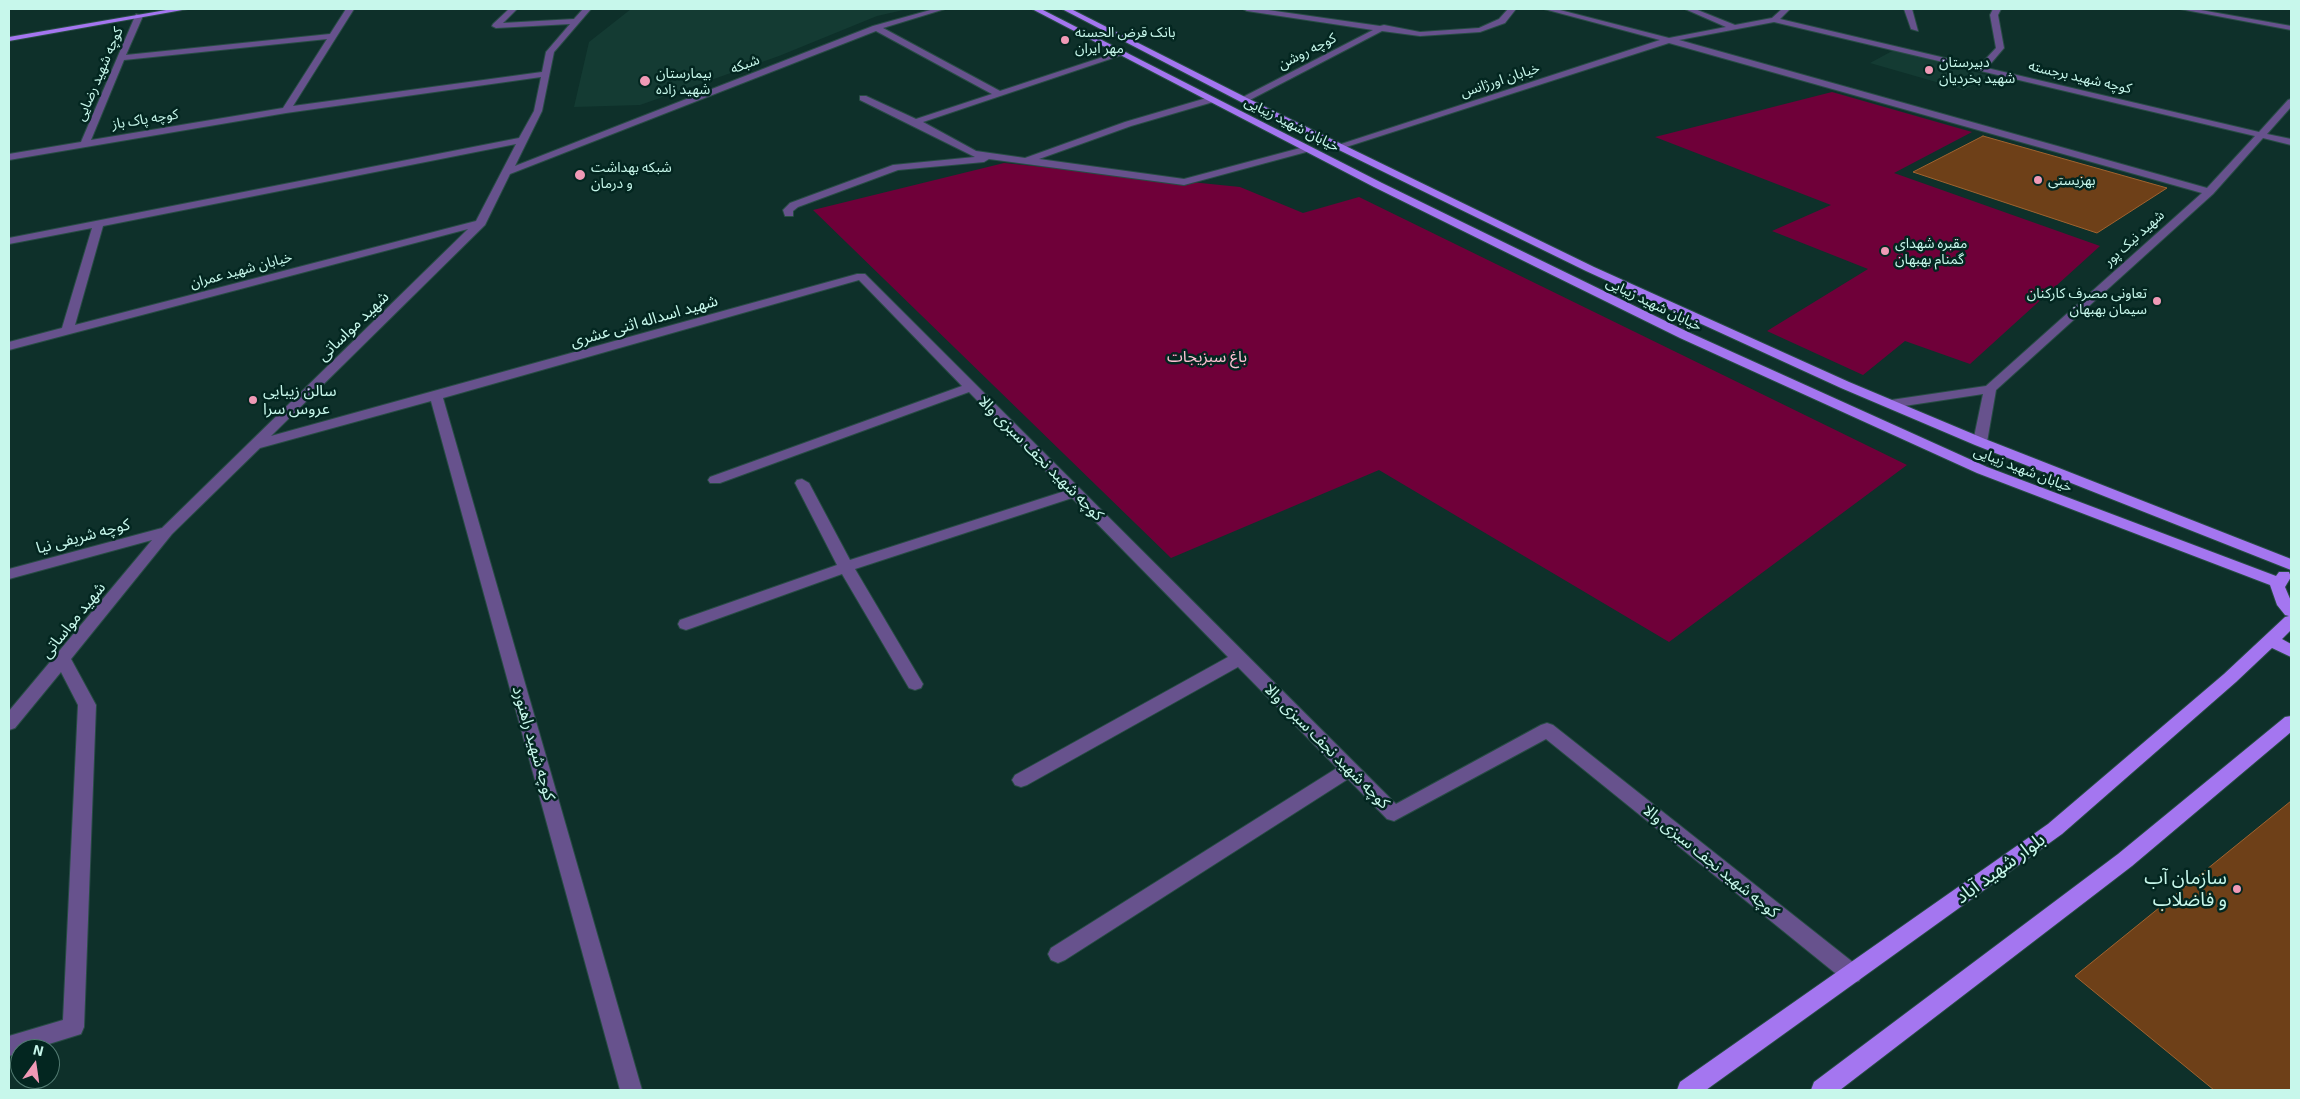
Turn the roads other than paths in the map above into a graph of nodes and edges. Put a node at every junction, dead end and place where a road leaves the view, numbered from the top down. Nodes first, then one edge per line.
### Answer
1 (184, 9) edge
2 (350, 9) edge
3 (513, 9) edge
4 (587, 9) edge
5 (940, 9) edge
6 (1036, 9) edge
7 (1066, 9) edge
8 (1248, 9) edge
9 (1512, 9) edge
10 (1548, 9) edge
11 (1689, 9) edge
12 (1786, 9) edge
13 (1908, 9) edge
14 (1997, 9) edge
15 (2184, 9) edge
16 (1272, 10) edge
17 (139, 13) edge
18 (1774, 20) junction
19 (576, 21) junction
20 (1384, 27) junction
21 (876, 28) junction
22 (1735, 28) junction
23 (2291, 28) edge
24 (1915, 29) dead end
25 (9, 31) edge
26 (333, 36) junction
27 (9, 39) edge
28 (1669, 40) junction
29 (1124, 53) junction
30 (121, 58) junction
31 (1982, 68) junction
32 (545, 74) junction
33 (999, 94) junction
34 (863, 98) dead end
35 (1210, 100) junction
36 (1244, 100) junction
37 (2291, 102) edge
38 (286, 110) junction
39 (915, 122) junction
40 (2262, 134) junction
41 (523, 140) junction
42 (2291, 142) edge
43 (85, 143) junction
44 (1340, 146) junction
45 (1307, 149) junction
46 (9, 157) edge
47 (1000, 158) junction
48 (1026, 161) junction
49 (506, 172) junction
50 (2209, 192) junction
51 (1450, 200) junction
52 (1426, 209) junction
53 (789, 214) dead end
54 (481, 223) junction
55 (98, 224) junction
56 (9, 241) edge
57 (861, 276) joint
58 (68, 330) junction
59 (9, 346) edge
60 (970, 387) junction
61 (1990, 389) junction
62 (436, 396) junction
63 (1891, 404) junction
64 (1980, 442) junction
65 (255, 445) junction
66 (715, 480) dead end
67 (802, 483) dead end
68 (1075, 492) junction
69 (167, 531) junction
70 (2291, 565) edge
71 (846, 567) junction
72 (2291, 572) edge
73 (9, 574) edge
74 (2279, 583) junction
75 (2291, 610) edge
76 (2291, 621) edge
77 (686, 624) dead end
78 (2271, 640) junction
79 (2291, 651) edge
80 (1240, 658) junction
81 (62, 659) junction
82 (916, 684) dead end
83 (2291, 722) edge
84 (9, 723) edge
85 (1350, 769) junction
86 (1021, 780) dead end
87 (1058, 954) dead end
88 (1852, 974) junction
89 (9, 1046) edge
90 (631, 1090) edge
91 (1688, 1090) edge
92 (1822, 1090) edge

1 - 17 main road
2 - 26 street
3 - 19 street
4 - 19 street, شهید مواساتی
5 - 21 street, شبکه
6 - 29 main road, خیابان شهید زیبایی
7 - 36 main road, خیابان شهید زیبایی
8 - 16 street
9 - 20 street
10 - 28 street
11 - 22 street
12 - 18 street
13 - 24 street
14 - 31 street
15 - 23 street
16 - 20 street
17 - 25 main road
17 - 27 main road
17 - 30 street, کوچه شهید رضایی
18 - 22 street, خیابان اورژانس
18 - 31 street, کوچه شهید برجسته
19 - 32 street, شهید مواساتی
20 - 36 street, کوچه روشن
21 - 33 street
21 - 49 street, شبکه
22 - 28 street, خیابان اورژانس
26 - 30 street
26 - 38 street
28 - 44 street, خیابان اورژانس
28 - 50 street
29 - 33 street
29 - 35 main road, خیابان شهید زیبایی
30 - 43 street, کوچه شهید رضایی
31 - 40 street, کوچه شهید برجسته
32 - 38 street, کوچه پاک باز
32 - 41 street, شهید مواساتی
33 - 39 street
34 - 39 street
35 - 45 main road, خیابان شهید زیبایی
35 - 48 street
36 - 44 main road, خیابان شهید زیبایی
37 - 40 street, شهید نیک پور
38 - 43 street, کوچه پاک باز
39 - 47 street
40 - 42 street, کوچه شهید برجسته
40 - 50 street, شهید نیک پور
41 - 49 street, شهید مواساتی
41 - 55 street
43 - 46 street, کوچه پاک باز
44 - 51 main road, خیابان شهید زیبایی
45 - 48 street
45 - 52 main road, خیابان شهید زیبایی
47 - 48 street
47 - 53 street
49 - 54 street, شهید مواساتی
50 - 61 street, شهید نیک پور
51 - 52 main road
51 - 63 main road, خیابان شهید زیبایی
52 - 74 main road, خیابان شهید زیبایی
54 - 58 street, خیابان شهید عمران
54 - 65 street, شهید مواساتی
55 - 56 street
55 - 58 street
57 - 60 street, کوچه شهید نجف سبزی والا
57 - 62 street, شهید اسداله اثنی عشری
58 - 59 street, خیابان شهید عمران
60 - 66 street
60 - 68 street, کوچه شهید نجف سبزی والا
61 - 63 street
61 - 64 street
62 - 65 street, شهید اسداله اثنی عشری
62 - 90 street, کوچه شهید راهنورد
63 - 64 main road, خیابان شهید زیبایی
64 - 70 main road, خیابان شهید زیبایی
65 - 69 street, شهید مواساتی
67 - 71 street
68 - 71 street
68 - 80 street, کوچه شهید نجف سبزی والا
69 - 73 street, کوچه شریفی نیا
69 - 81 street, شهید مواساتی
71 - 77 street
71 - 82 street
72 - 74 main road
74 - 75 main road
76 - 78 main road, بلوار شهید آباد
78 - 79 main road
78 - 88 main road, بلوار شهید آباد
80 - 85 street, کوچه شهید نجف سبزی والا
80 - 86 street
81 - 84 street, شهید مواساتی
81 - 89 street
83 - 92 main road
85 - 87 street
85 - 88 street, کوچه شهید نجف سبزی والا
88 - 91 main road, بلوار شهید آباد

